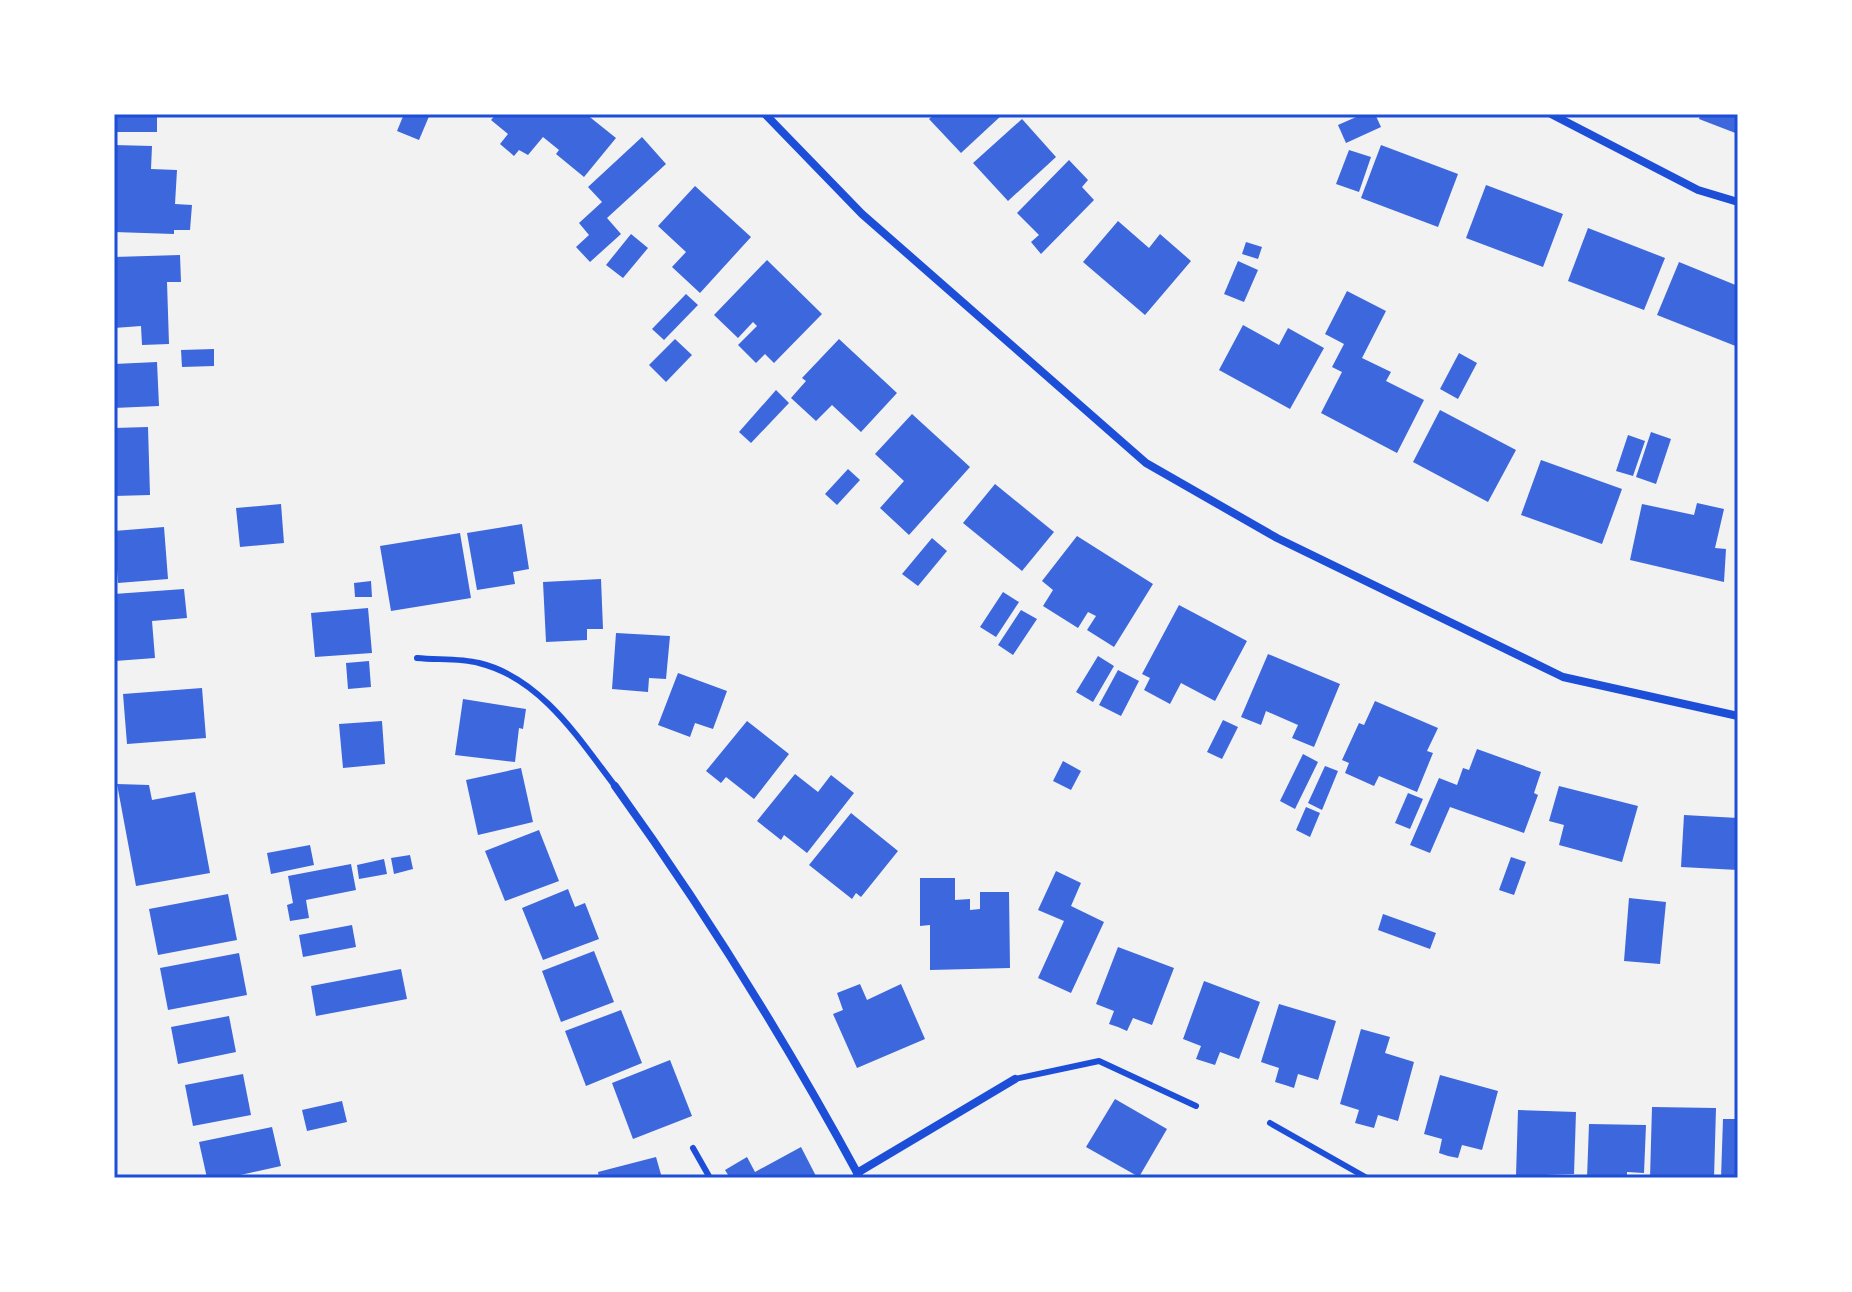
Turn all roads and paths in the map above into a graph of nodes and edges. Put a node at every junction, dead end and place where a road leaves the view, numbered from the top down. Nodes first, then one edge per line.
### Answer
1 (765, 114) edge
2 (1554, 115) edge
3 (1738, 202) edge
4 (417, 658) dead end
5 (1738, 716) edge
6 (615, 786) joint
7 (1015, 1079) joint
8 (1196, 1106) dead end
9 (1270, 1123) dead end
10 (693, 1148) dead end
11 (859, 1175) edge
12 (710, 1178) edge
13 (1367, 1178) edge

1 - 5 street
2 - 3 street
4 - 6 lane
6 - 11 street
7 - 8 lane
7 - 11 street
9 - 13 lane
10 - 12 lane

